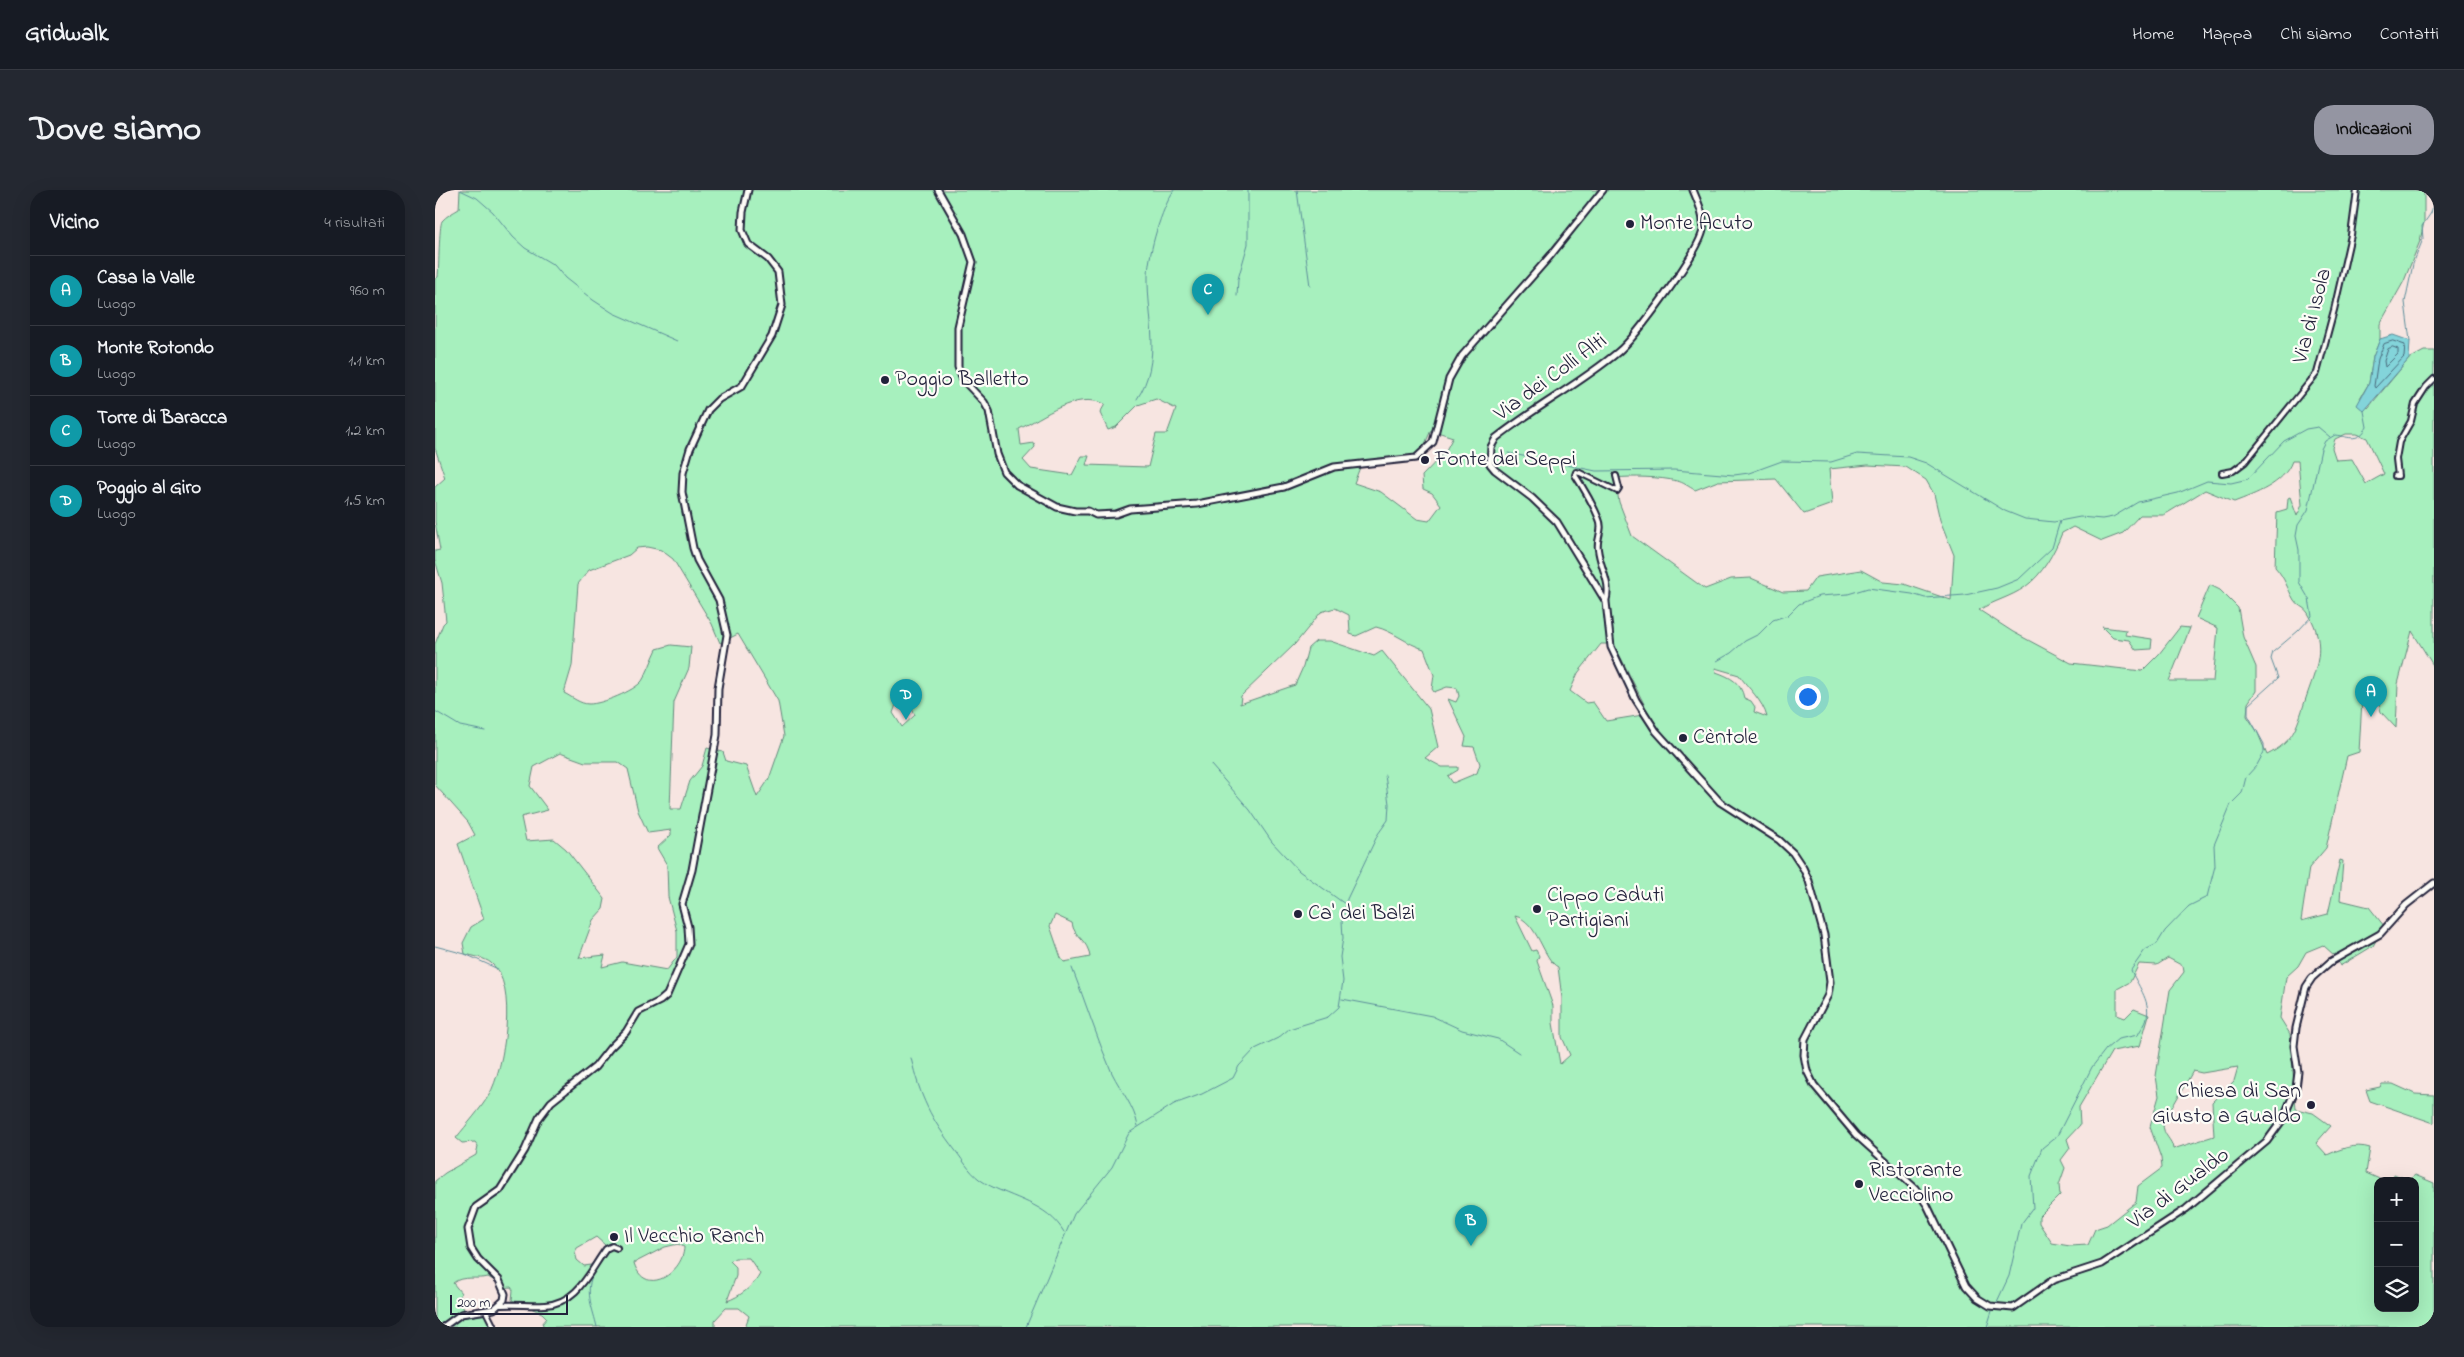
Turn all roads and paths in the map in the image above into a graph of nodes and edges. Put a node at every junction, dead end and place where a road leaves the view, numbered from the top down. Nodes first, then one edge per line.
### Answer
1 (748, 190) edge
2 (938, 190) edge
3 (1603, 190) edge
4 (1693, 190) edge
5 (2357, 190) edge
6 (2434, 379) edge
7 (2222, 473) dead end
8 (1616, 476) dead end
9 (2395, 476) dead end
10 (1606, 602) junction
11 (2434, 883) edge
12 (617, 1248) dead end
13 (501, 1305) junction
14 (2001, 1308) joint
15 (486, 1311) junction
16 (443, 1327) edge
17 (494, 1327) edge

1 - 13 street
2 - 3 street
4 - 10 street, Via dei Colli Alti
5 - 7 street, Via di Isola
6 - 9 street
8 - 10 street
10 - 14 street, Via dei Colli Alti
11 - 14 street, Via di Gualdo
12 - 13 street
13 - 15 street
15 - 16 street
15 - 17 street

